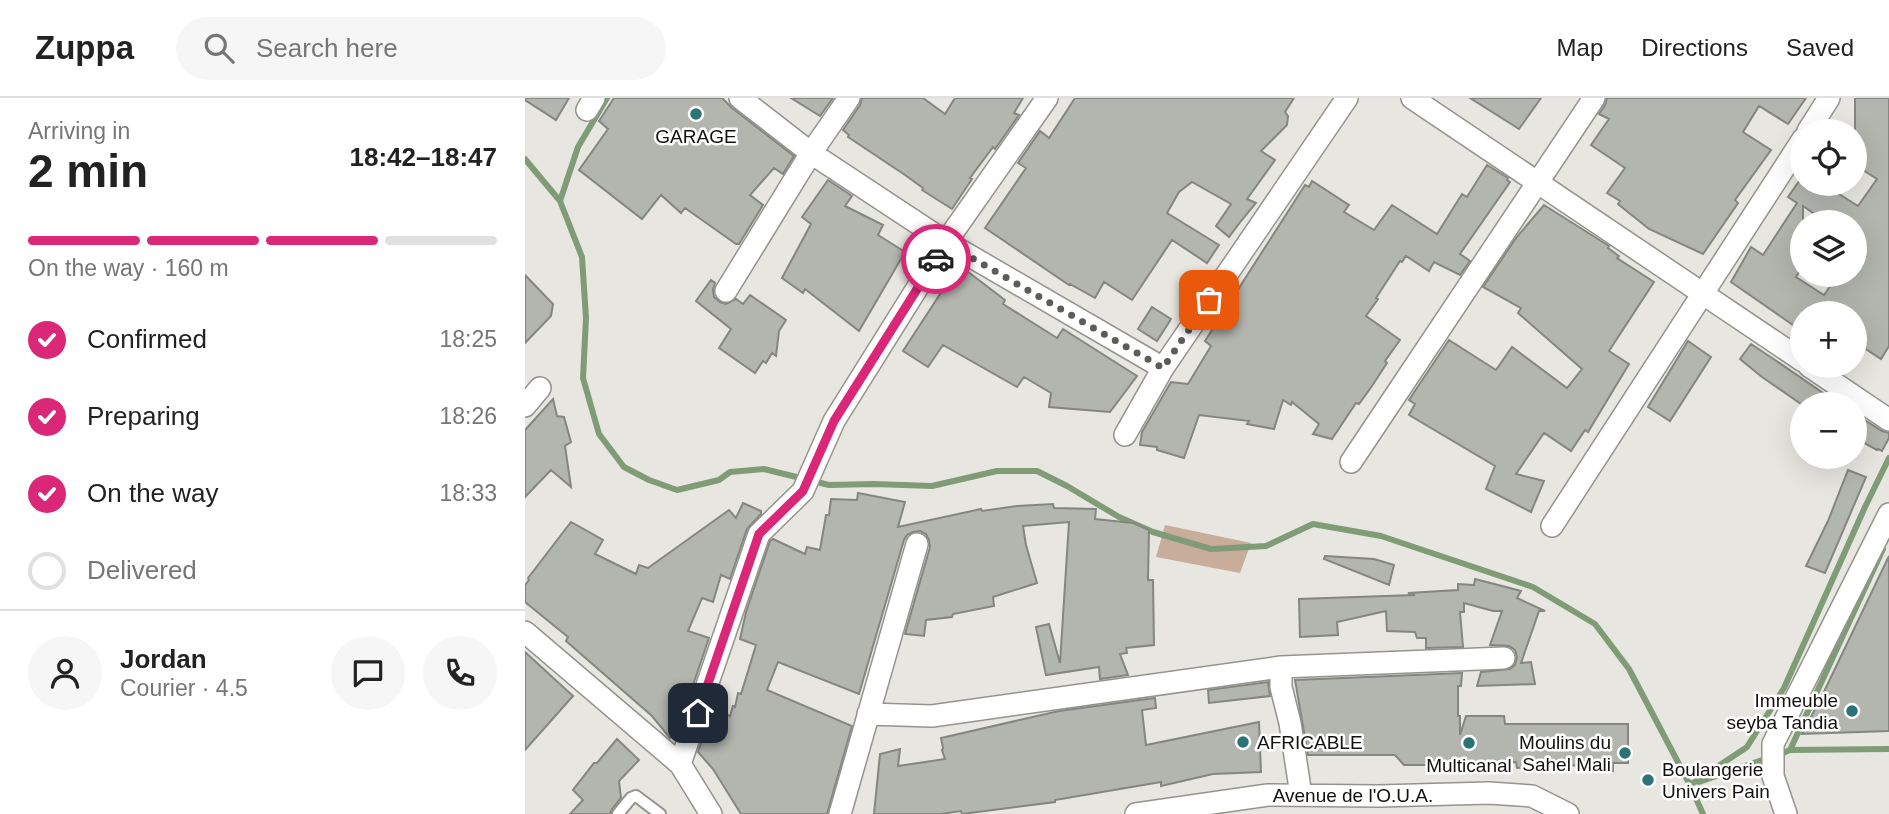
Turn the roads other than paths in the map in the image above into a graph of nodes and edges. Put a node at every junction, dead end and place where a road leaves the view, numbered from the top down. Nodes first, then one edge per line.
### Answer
1 (740, 98) edge
2 (849, 98) edge
3 (1047, 98) edge
4 (1347, 98) edge
5 (1412, 98) edge
6 (1594, 98) edge
7 (1829, 98) edge
8 (1816, 119) edge
9 (811, 153) junction
10 (1790, 159) edge
11 (1537, 183) junction
12 (946, 243) junction
13 (726, 291) dead end
14 (1702, 294) junction
15 (1790, 352) edge
16 (1163, 368) junction
17 (1827, 378) edge
18 (540, 388) dead end
19 (525, 406) edge
20 (1889, 420) edge
21 (1125, 435) dead end
22 (1351, 462) dead end
23 (1889, 513) edge
24 (1552, 526) dead end
25 (917, 544) dead end
26 (525, 632) edge
27 (1504, 658) dead end
28 (1281, 667) junction
29 (868, 714) junction
30 (680, 764) junction
31 (1301, 795) junction
32 (618, 814) edge
33 (660, 814) edge
34 (711, 814) edge
35 (840, 814) edge
36 (1136, 814) edge
37 (1568, 814) edge
38 (1787, 814) edge

1 - 9 street
2 - 9 street
3 - 12 street
4 - 16 street
5 - 11 street
6 - 11 street
7 - 8 street
9 - 12 street
9 - 13 street
10 - 14 street
11 - 14 street
11 - 22 street
12 - 16 street
12 - 30 street
14 - 15 street
14 - 24 street
16 - 21 street
17 - 20 street
18 - 19 street
23 - 38 street
25 - 29 street
26 - 30 street
27 - 28 street
28 - 29 street
28 - 31 street
29 - 35 street
30 - 34 street
31 - 36 street, Avenue de l'O.U.A.
31 - 37 street, Avenue de l'O.U.A.
32 - 33 lane

